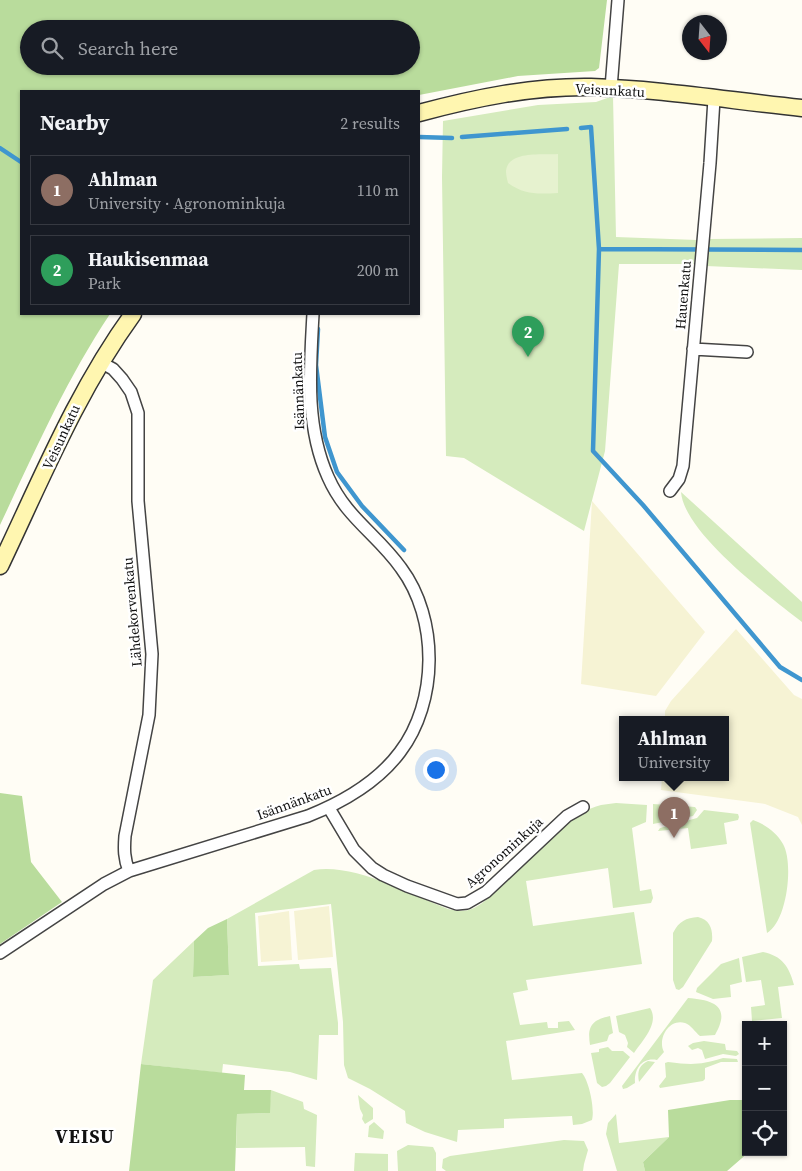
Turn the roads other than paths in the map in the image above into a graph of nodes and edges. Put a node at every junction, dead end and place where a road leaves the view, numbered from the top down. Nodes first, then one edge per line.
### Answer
1 (618, 0) edge
2 (611, 88) junction
3 (714, 99) junction
4 (802, 108) edge
5 (420, 113) edge
6 (132, 315) edge
7 (312, 315) edge
8 (693, 349) junction
9 (747, 352) dead end
10 (100, 362) junction
11 (670, 491) dead end
12 (0, 566) edge
13 (583, 807) dead end
14 (329, 808) junction
15 (129, 871) junction
16 (0, 953) edge

1 - 2 street
2 - 3 street, Veisunkatu
2 - 5 street, Veisunkatu
3 - 4 street, Veisunkatu
3 - 8 street, Hauenkatu
6 - 10 street, Veisunkatu
7 - 14 street, Isännänkatu
8 - 9 street
8 - 11 street, Hauenkatu
10 - 12 street, Veisunkatu
10 - 15 street, Lähdekorvenkatu
13 - 14 street, Agronominkuja
14 - 15 street, Isännänkatu
15 - 16 street, Isännänkatu

